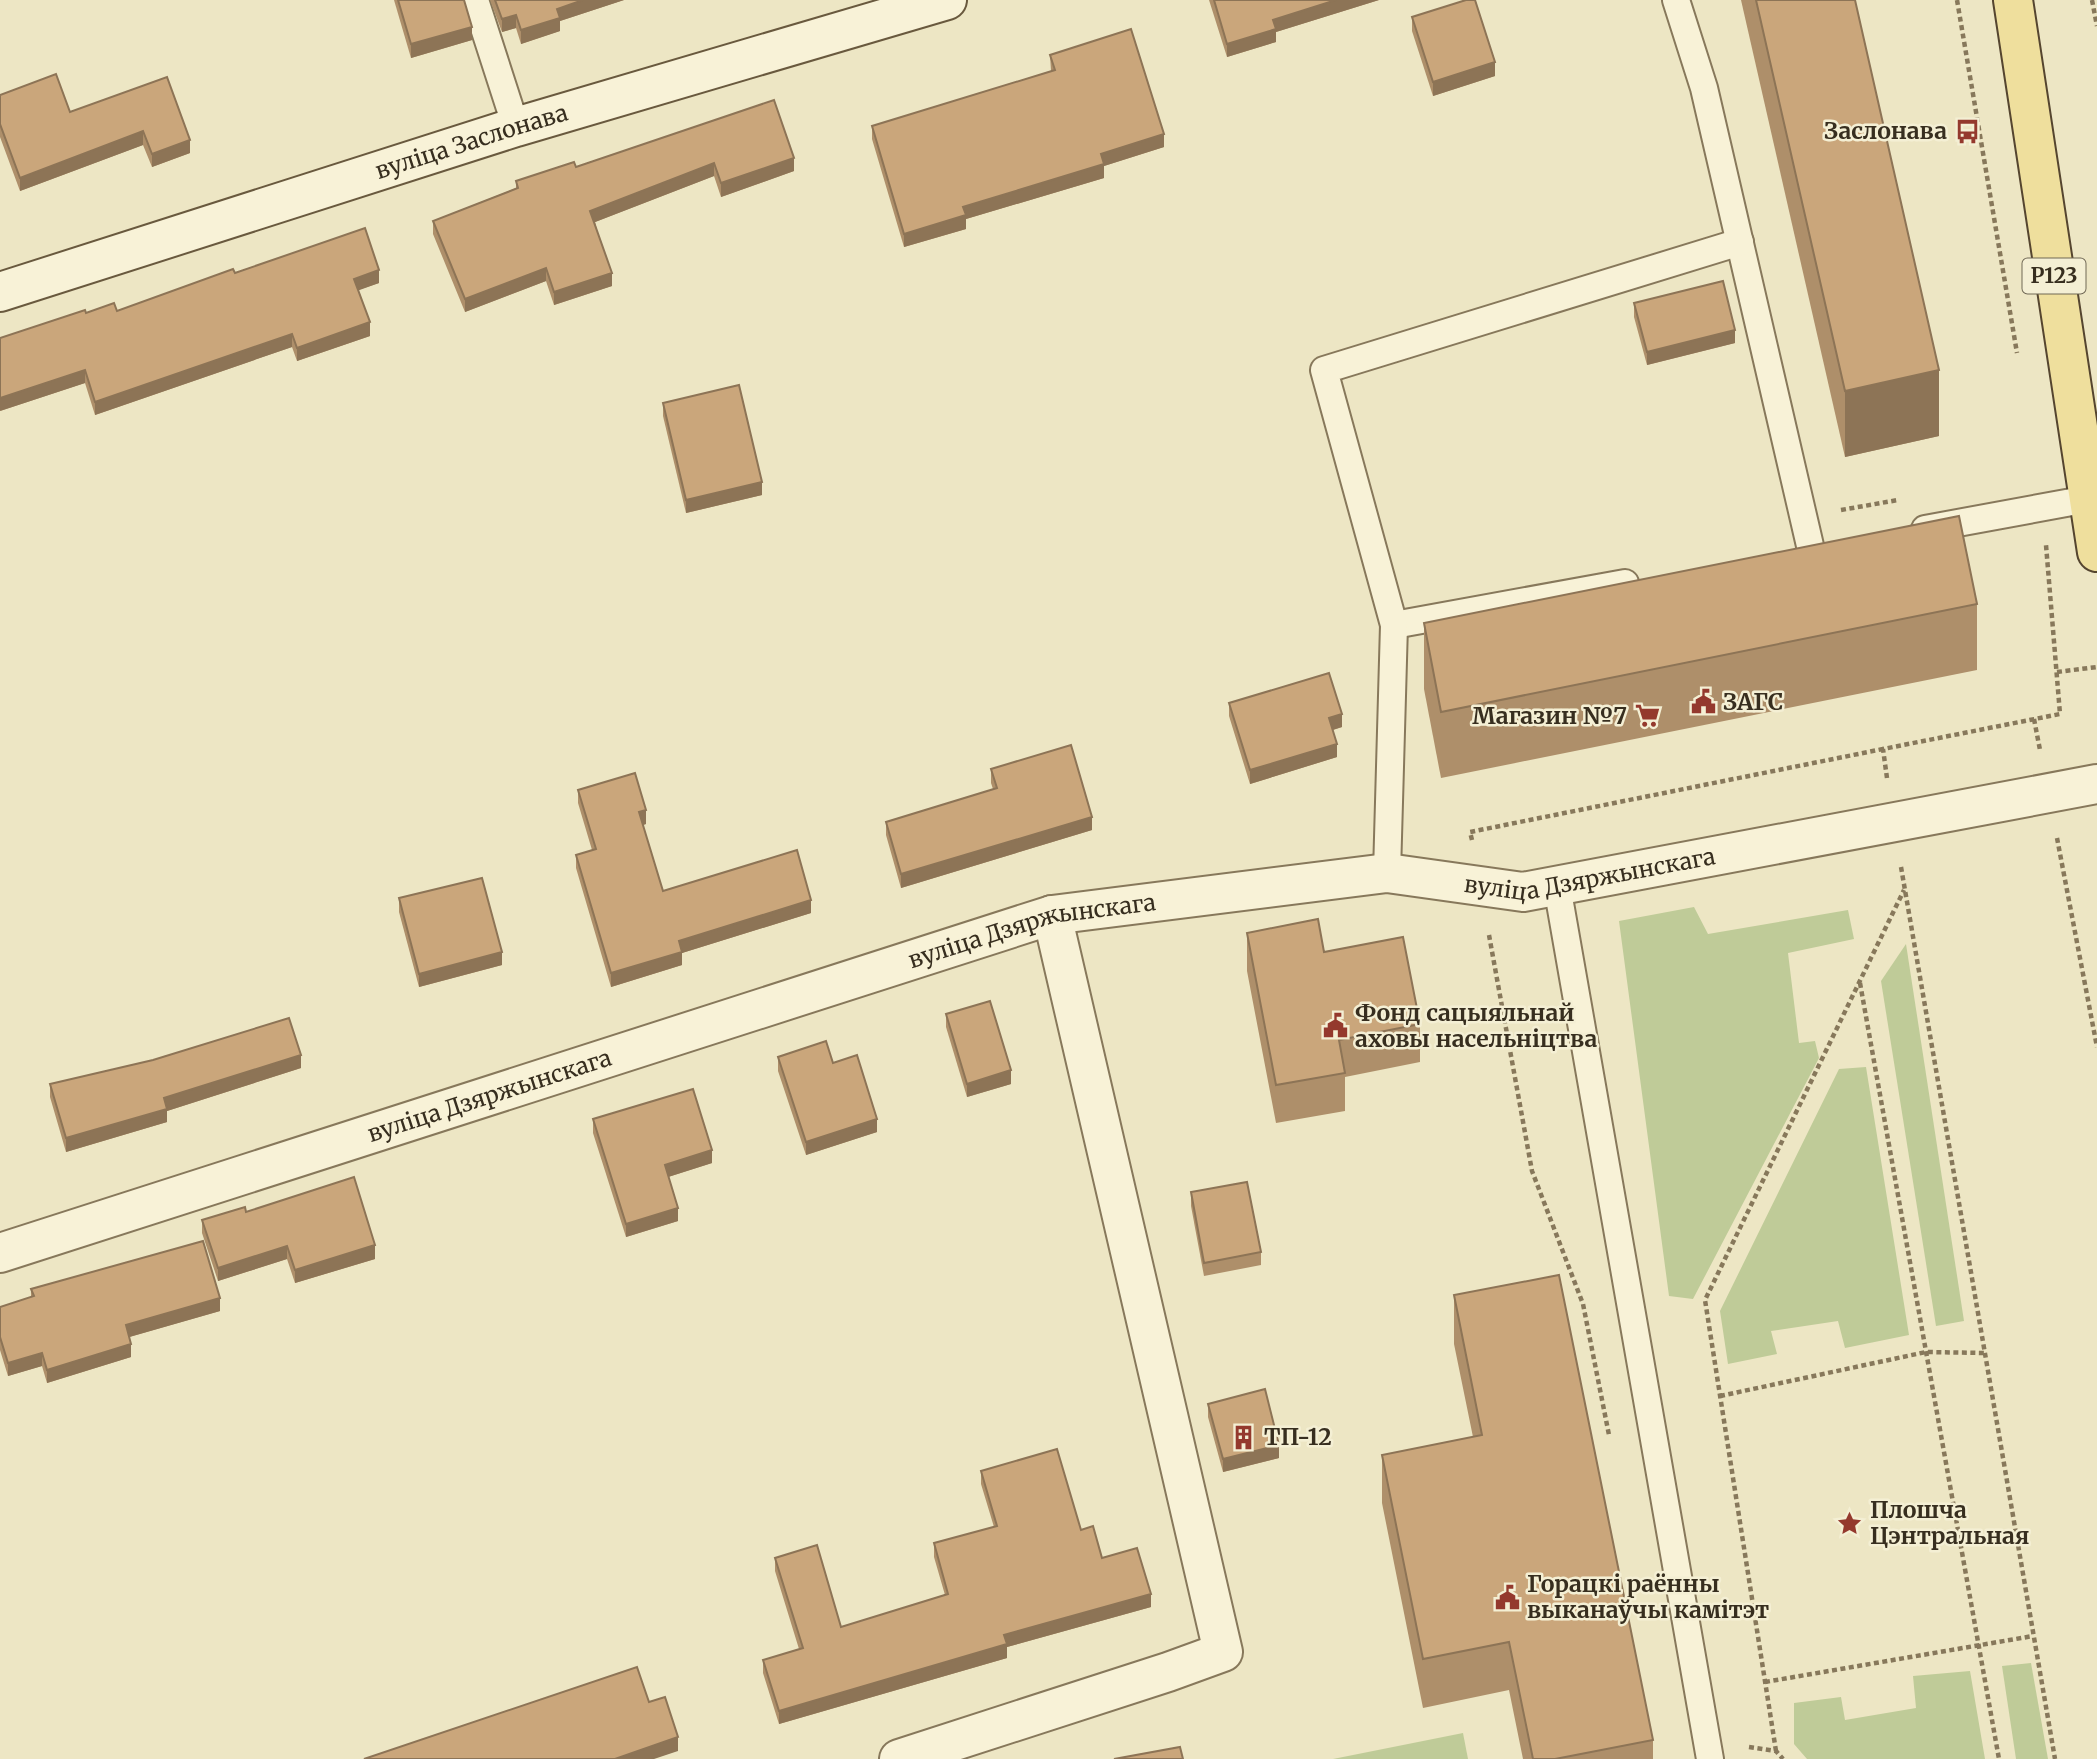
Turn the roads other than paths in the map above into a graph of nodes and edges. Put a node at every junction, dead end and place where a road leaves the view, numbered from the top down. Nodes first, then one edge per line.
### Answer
1 (475, 0) edge
2 (947, 0) edge
3 (1676, 0) edge
4 (2012, 0) edge
5 (516, 127) junction
6 (1740, 242) junction
7 (0, 292) edge
8 (2088, 499) junction
9 (1907, 532) edge
10 (1838, 545) edge
11 (1811, 550) junction
12 (2097, 552) edge
13 (1784, 554) edge
14 (1650, 579) edge
15 (1394, 625) junction
16 (2097, 784) edge
17 (1387, 873) junction
18 (1556, 886) junction
19 (1052, 915) junction
20 (0, 1253) edge
21 (899, 1759) edge
22 (1710, 1759) edge

1 - 5 lane
2 - 5 street, вуліца Заслонава
3 - 6 lane
4 - 8 main road, Р123
5 - 7 street, вуліца Заслонава
6 - 11 lane
6 - 15 lane
8 - 9 lane
8 - 12 main road, Р123
10 - 11 lane
11 - 13 lane
14 - 15 lane
15 - 17 lane
16 - 18 street, вуліца Дзяржынскага
17 - 18 street, вуліца Дзяржынскага
17 - 19 street, вуліца Дзяржынскага
18 - 22 lane
19 - 20 street, вуліца Дзяржынскага
19 - 21 street

